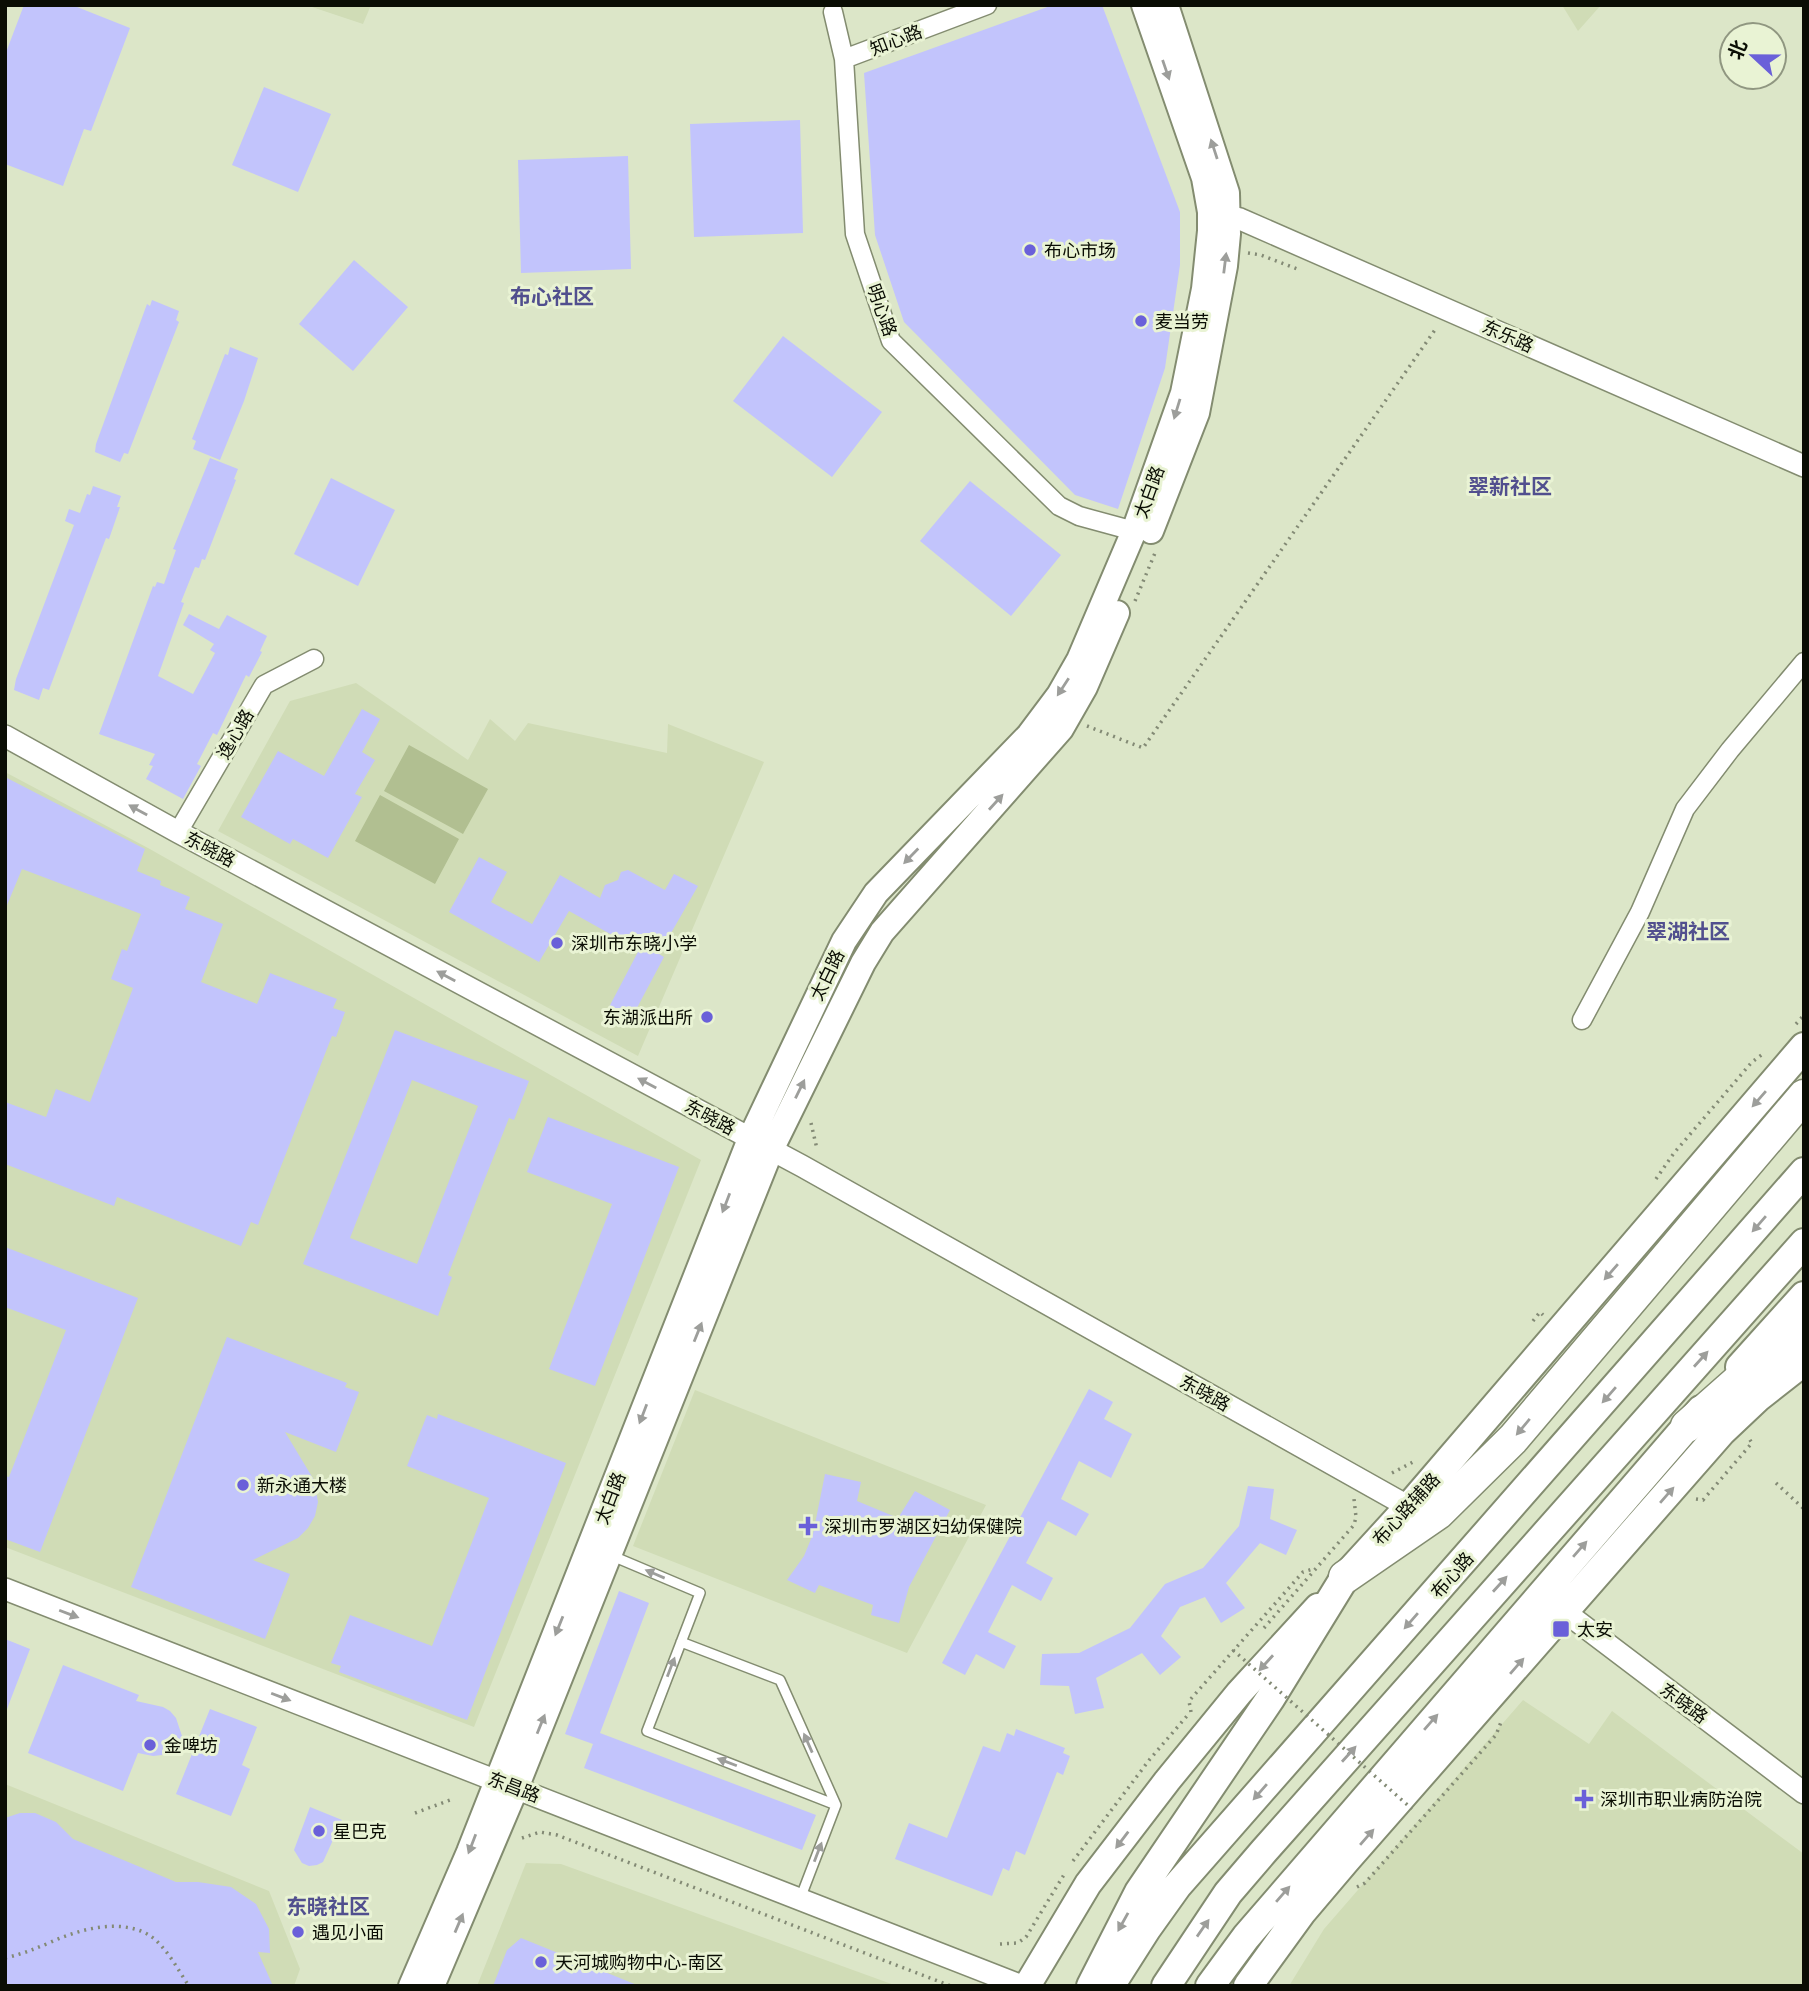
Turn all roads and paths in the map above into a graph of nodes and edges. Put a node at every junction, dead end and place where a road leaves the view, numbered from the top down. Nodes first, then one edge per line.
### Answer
1 (987, 5) edge
2 (1144, 5) edge
3 (1167, 5) edge
4 (833, 12) dead end
5 (844, 59) junction
6 (1219, 214) junction
7 (1241, 255) dead end
8 (1311, 275) dead end
9 (1438, 326) dead end
10 (1804, 466) edge
11 (1134, 531) junction
12 (1155, 552) dead end
13 (1135, 602) dead end
14 (314, 659) dead end
15 (1804, 662) edge
16 (1086, 718) dead end
17 (5, 736) edge
18 (178, 832) junction
19 (1582, 1020) dead end
20 (1804, 1047) edge
21 (1804, 1096) edge
22 (811, 1122) dead end
23 (813, 1138) dead end
24 (760, 1145) junction
25 (1804, 1172) edge
26 (1804, 1243) edge
27 (1804, 1296) edge
28 (1804, 1331) edge
29 (1804, 1361) edge
30 (1687, 1426) junction
31 (1776, 1483) dead end
32 (1409, 1507) junction
33 (1804, 1509) edge
34 (600, 1550) junction
35 (1331, 1572) junction
36 (5, 1589) edge
37 (1565, 1612) junction
38 (681, 1642) junction
39 (1233, 1650) junction
40 (1191, 1712) dead end
41 (506, 1784) junction
42 (1804, 1793) edge
43 (453, 1799) dead end
44 (836, 1805) junction
45 (1412, 1809) dead end
46 (415, 1814) dead end
47 (522, 1838) dead end
48 (800, 1899) junction
49 (5, 1958) edge
50 (189, 1986) edge
51 (411, 1986) edge
52 (432, 1986) edge
53 (951, 1986) edge
54 (1025, 1986) edge
55 (1091, 1986) edge
56 (1110, 1986) edge
57 (1166, 1986) edge
58 (1210, 1986) edge
59 (1248, 1986) edge

1 - 5 street, 知心路
2 -> 6 main road, 太白路
6 -> 3 main road, 太白路
4 - 5 street, 明心路
5 - 11 street, 明心路
6 - 10 street, 东乐路
6 -> 11 main road, 太白路
24 -> 6 main road, 太白路
7 - 8 path
9 - 16 path
11 -> 24 main road, 太白路
12 - 13 path
14 - 18 street, 逸心路
15 - 19 street
18 -> 17 street, 东晓路
24 -> 18 street, 东晓路
20 -> 32 highway, 布心路辅路
21 -> 35 highway
22 - 23 path
24 - 32 street, 东晓路
24 - 34 main road, 太白路
25 -> 56 highway, 布心路
57 -> 26 highway
27 - 30 highway
28 - 30 highway
37 -> 29 highway
58 -> 30 highway
31 - 33 path
32 - 35 highway, 布心路辅路
38 -> 34 lane
34 - 41 main road, 太白路
35 - 39 path
35 -> 54 main road, 布心路辅路
35 -> 55 highway
36 -> 41 street, 东昌路
37 - 42 street, 东晓路
59 -> 37 highway
44 -> 38 lane
44 -> 38 lane
39 - 40 path
39 - 45 path, bridge
41 - 48 street, 东昌路
41 -> 51 main road, 太白路
52 -> 41 main road, 太白路
43 - 46 path
48 -> 44 lane
47 - 53 path
48 - 54 street, 东昌路
49 - 50 path

